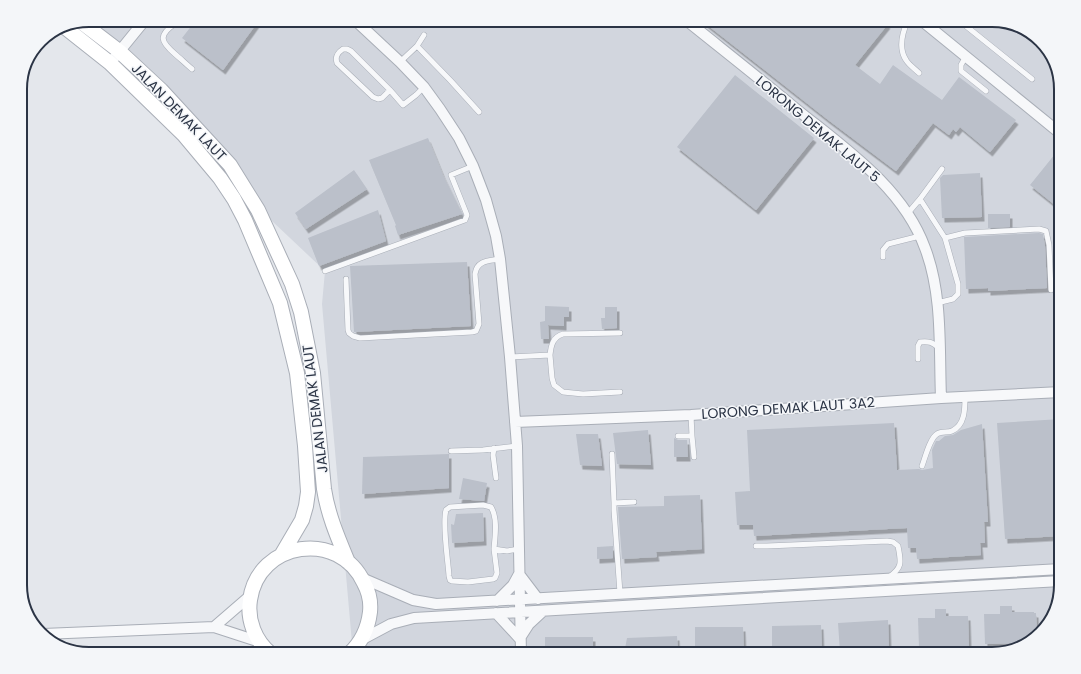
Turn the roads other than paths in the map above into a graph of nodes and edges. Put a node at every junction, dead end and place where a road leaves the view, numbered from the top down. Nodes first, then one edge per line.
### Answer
1 (88, 27) edge
2 (139, 27) edge
3 (169, 27) edge
4 (362, 27) edge
5 (695, 27) edge
6 (905, 27) edge
7 (930, 27) edge
8 (967, 27) edge
9 (68, 31) edge
10 (424, 36) dead end
11 (417, 46) junction
12 (119, 51) junction
13 (966, 56) junction
14 (400, 62) junction
15 (110, 63) junction
16 (192, 69) dead end
17 (919, 73) dead end
18 (1032, 79) dead end
19 (424, 87) junction
20 (390, 90) junction
21 (986, 91) dead end
22 (479, 112) dead end
23 (1054, 128) edge
24 (472, 166) junction
25 (942, 169) dead end
26 (920, 199) junction
27 (908, 213) junction
28 (920, 236) junction
29 (946, 238) junction
30 (883, 257) dead end
31 (500, 259) junction
32 (325, 271) dead end
33 (346, 279) dead end
34 (1051, 290) dead end
35 (937, 303) junction
36 (620, 333) dead end
37 (939, 348) junction
38 (550, 354) junction
39 (510, 357) junction
40 (918, 358) dead end
41 (620, 392) dead end
42 (1054, 392) edge
43 (965, 397) junction
44 (940, 398) junction
45 (691, 414) junction
46 (515, 422) junction
47 (678, 436) dead end
48 (692, 436) junction
49 (516, 446) junction
50 (494, 448) junction
51 (451, 451) dead end
52 (612, 454) dead end
53 (694, 457) dead end
54 (922, 466) dead end
55 (496, 478) dead end
56 (634, 502) dead end
57 (614, 503) junction
58 (756, 546) dead end
59 (494, 549) junction
60 (519, 549) junction
61 (282, 554) junction
62 (348, 562) junction
63 (1054, 568) edge
64 (519, 574) junction
65 (362, 578) junction
66 (887, 578) junction
67 (1054, 581) edge
68 (620, 594) junction
69 (251, 595) junction
70 (538, 599) junction
71 (519, 600) junction
72 (497, 601) junction
73 (543, 611) junction
74 (519, 612) junction
75 (496, 614) junction
76 (214, 627) junction
77 (51, 634) edge
78 (520, 639) junction
79 (362, 640) junction
80 (264, 647) edge
81 (265, 647) edge
82 (355, 647) edge
83 (521, 647) edge

1 - 12 main road, JALAN DEMAK LAUT
2 - 12 street
3 - 16 lane
4 - 14 street
5 - 27 street, LORONG DEMAK LAUT 5
6 - 17 lane
7 - 13 street
8 - 18 lane
9 - 15 main road, JALAN DEMAK LAUT
10 - 11 lane
11 - 14 lane
11 - 22 lane
12 - 15 street
12 - 62 main road, JALAN DEMAK LAUT
13 - 21 lane
13 - 23 street
14 - 19 street
15 - 61 main road, JALAN DEMAK LAUT
19 - 20 lane
19 - 24 street
20 - 20 lane
24 - 31 street
24 - 32 lane
25 - 26 lane
26 - 27 lane
26 - 29 lane
27 - 28 street, LORONG DEMAK LAUT 5
28 - 30 lane
28 - 35 street, LORONG DEMAK LAUT 5
29 - 34 lane
29 - 35 lane
31 - 33 lane
31 - 39 street
35 - 37 street, LORONG DEMAK LAUT 5
36 - 38 lane
37 - 40 lane
37 - 44 street, LORONG DEMAK LAUT 5
38 - 39 lane
38 - 41 lane
39 - 46 street
42 - 43 street, LORONG DEMAK LAUT 3A2
43 - 44 street, LORONG DEMAK LAUT 3A2
43 - 54 lane
44 - 45 street, LORONG DEMAK LAUT 3A2
45 - 46 street, LORONG DEMAK LAUT 3A2
45 - 48 lane
46 - 49 street
47 - 48 lane
48 - 53 lane
49 - 50 lane
49 - 60 street
50 - 51 lane
50 - 55 lane
52 - 57 lane
56 - 57 lane
57 - 68 lane
58 - 66 lane
59 - 59 lane
59 - 60 lane
60 - 64 street
61 - 62 main road
61 - 69 main road
62 - 65 main road
63 - 66 street
64 - 70 street
64 - 71 street
64 - 72 street
65 - 72 street
65 - 79 main road
66 - 68 street
67 - 73 street
68 - 70 street
69 - 76 street
69 - 81 main road
70 - 71 street
71 - 72 street
71 - 74 street
73 - 74 street
73 - 78 street
74 - 75 street
74 - 78 street
75 - 78 street
75 - 79 street
76 - 77 street
76 - 80 street
78 - 83 street
79 - 82 main road

